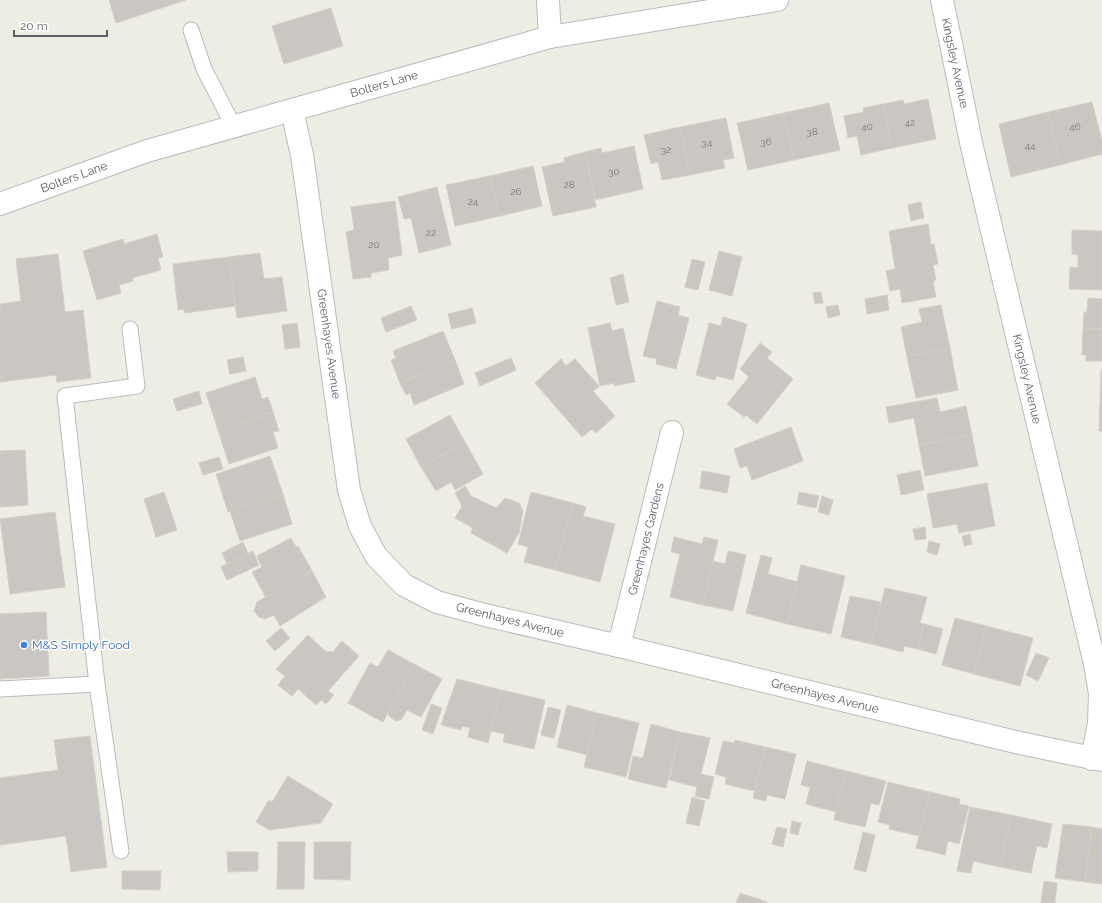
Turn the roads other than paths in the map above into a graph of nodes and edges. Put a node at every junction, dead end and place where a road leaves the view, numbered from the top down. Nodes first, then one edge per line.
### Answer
1 (548, 0) edge
2 (777, 0) edge
3 (942, 0) edge
4 (191, 30) dead end
5 (550, 38) junction
6 (292, 111) junction
7 (234, 127) junction
8 (0, 204) edge
9 (130, 329) dead end
10 (672, 432) dead end
11 (619, 646) junction
12 (97, 684) junction
13 (0, 689) edge
14 (1097, 760) edge
15 (122, 850) dead end

1 - 5 street
2 - 5 street, Bolters Lane
3 - 14 street, Kingsley Avenue
4 - 7 lane
5 - 6 street, Bolters Lane
6 - 7 street, Bolters Lane
6 - 11 street, Greenhayes Avenue
7 - 8 street, Bolters Lane
9 - 12 lane
10 - 11 street, Greenhayes Gardens
11 - 14 street, Greenhayes Avenue
12 - 13 lane
12 - 15 lane

